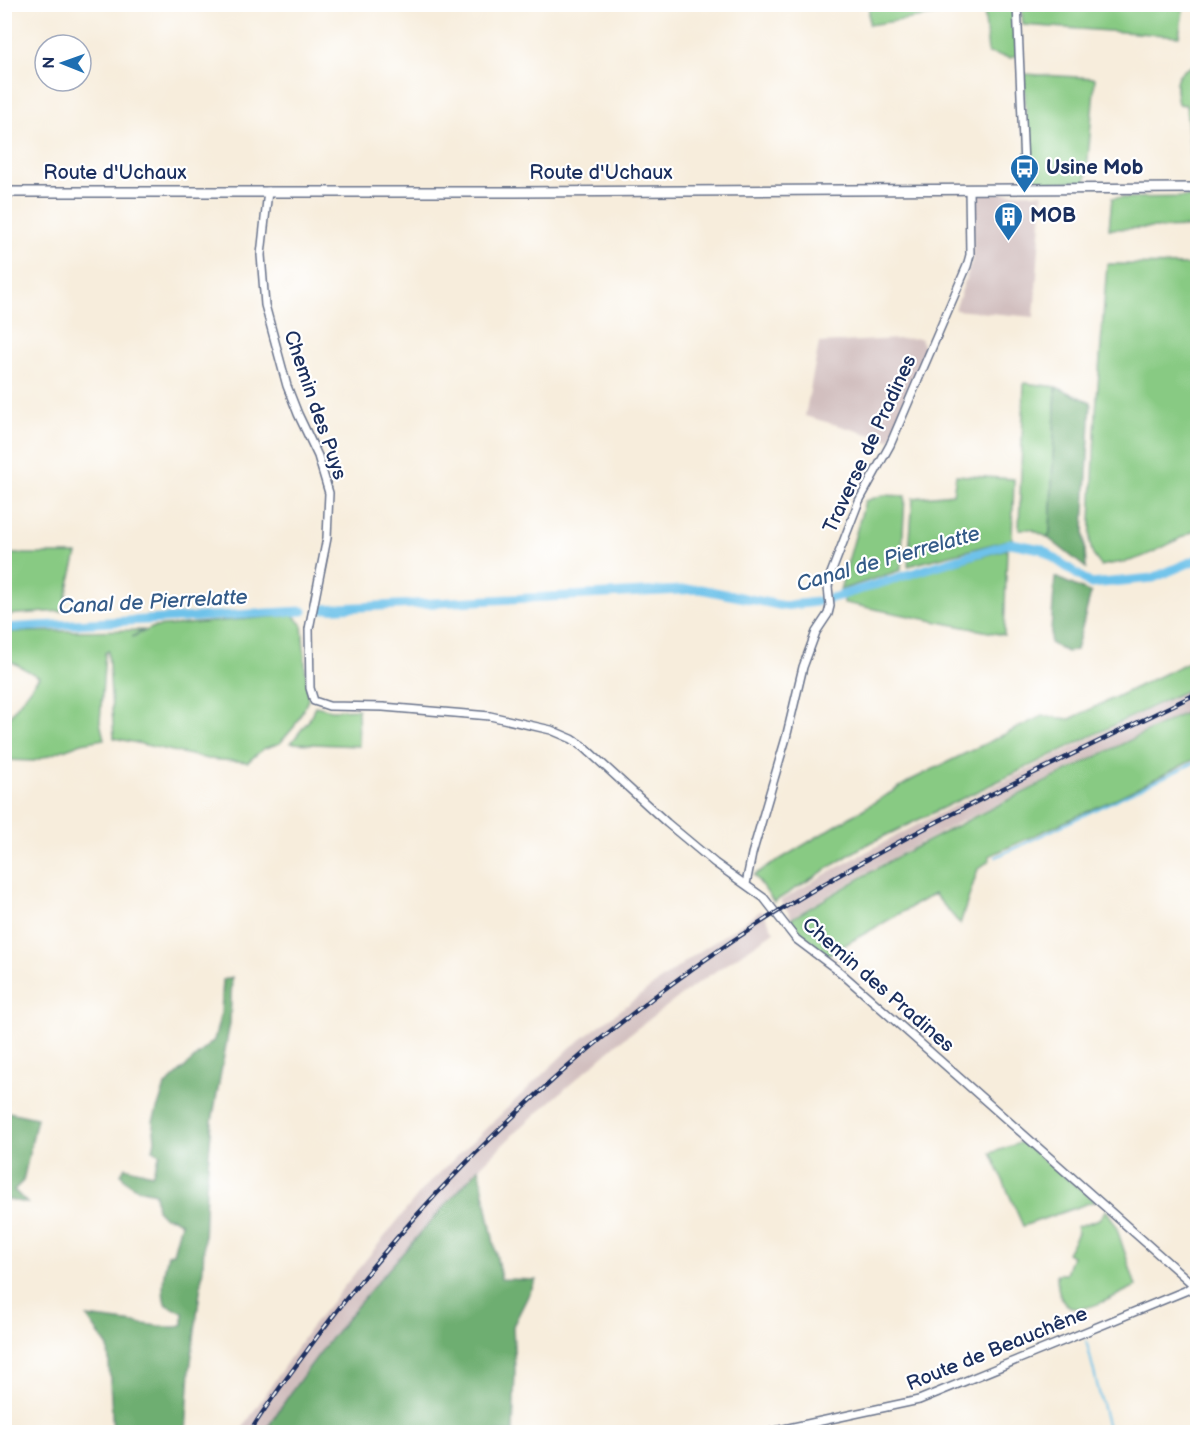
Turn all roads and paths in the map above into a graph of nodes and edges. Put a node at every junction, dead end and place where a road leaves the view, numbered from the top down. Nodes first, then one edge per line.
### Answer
1 (1017, 4) edge
2 (1025, 188) junction
3 (1197, 188) edge
4 (969, 189) junction
5 (268, 191) junction
6 (4, 192) edge
7 (314, 700) joint
8 (746, 884) junction
9 (1196, 1285) edge
10 (770, 1432) edge

1 - 2 street
2 - 3 main road, Route d'Uchaux
2 - 4 main road, Route d'Uchaux
4 - 5 main road, Route d'Uchaux
4 - 8 street, Traverse de Pradines
5 - 6 main road, Route d'Uchaux
5 - 7 street, Chemin des Puys
7 - 8 street, Chemin des Pradines
8 - 9 street, Chemin des Pradines
9 - 10 street, Route de Beauchêne

